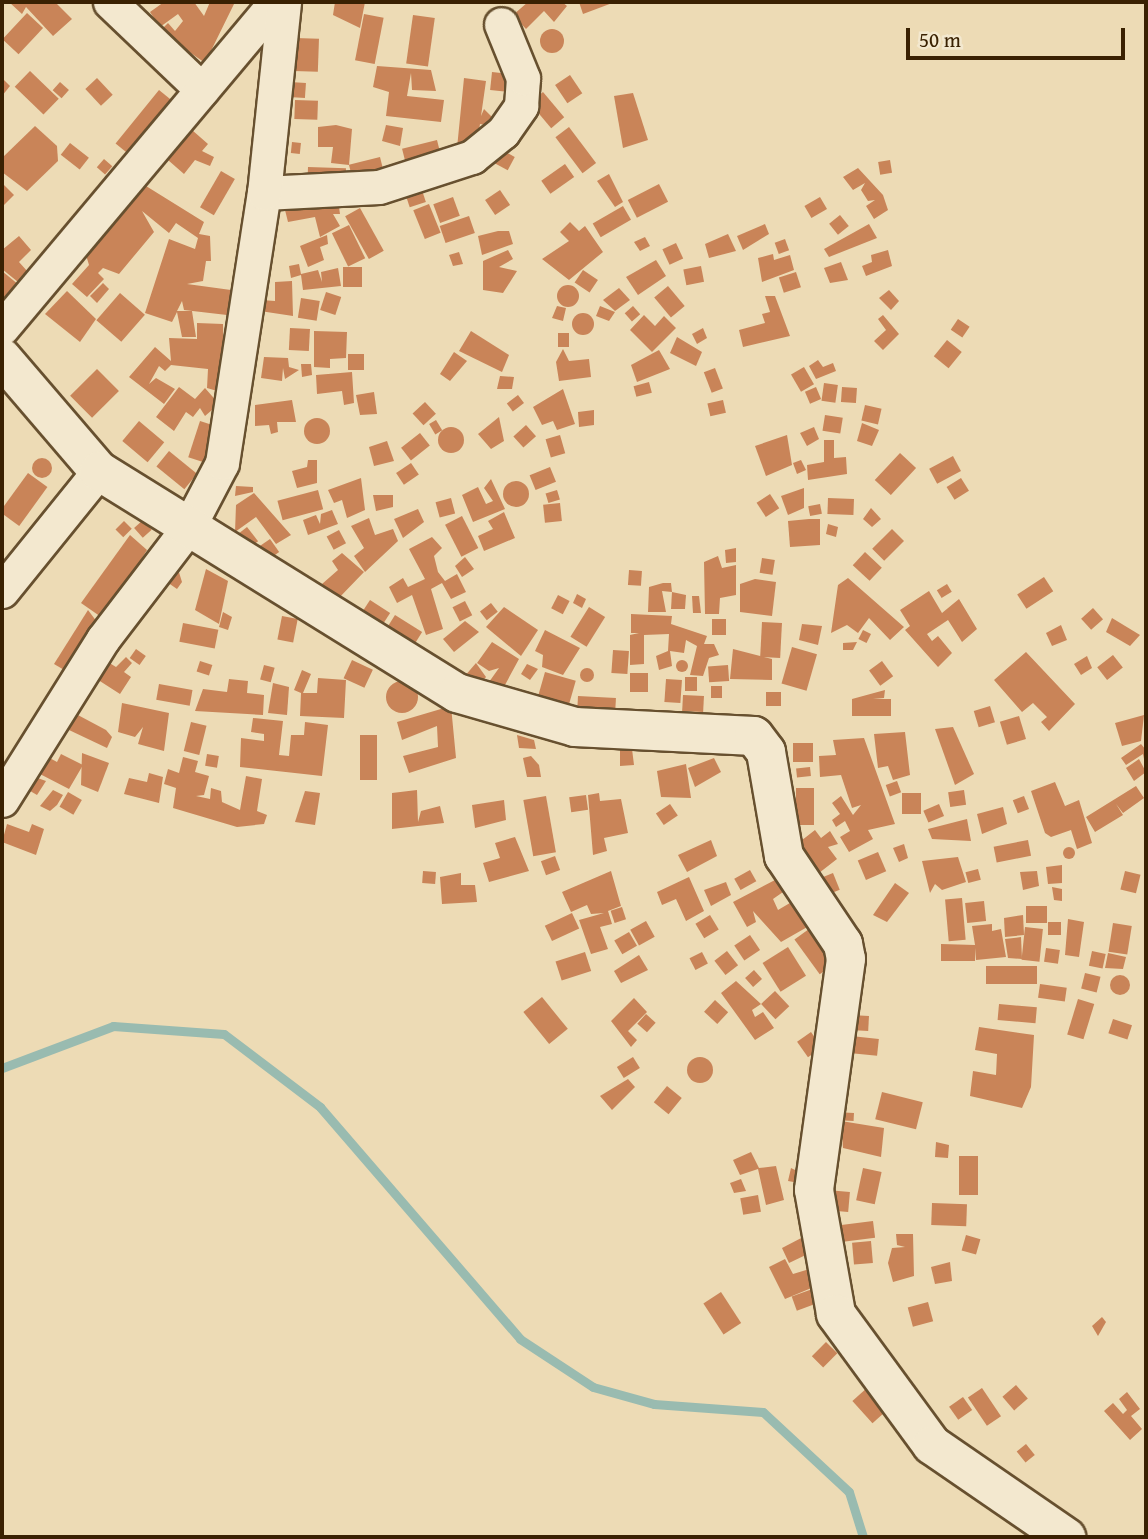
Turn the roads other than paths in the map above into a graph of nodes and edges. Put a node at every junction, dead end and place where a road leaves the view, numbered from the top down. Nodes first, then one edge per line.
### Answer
1 (110, 2) edge
2 (276, 2) edge
3 (284, 2) edge
4 (501, 24) dead end
5 (202, 90) junction
6 (264, 193) junction
7 (2, 328) edge
8 (2, 358) edge
9 (99, 471) junction
10 (188, 528) junction
11 (2, 591) edge
12 (2, 800) edge
13 (1066, 1537) edge

1 - 5 street
2 - 5 street
3 - 6 street
4 - 6 street
5 - 7 street
6 - 10 street
8 - 9 street
9 - 10 street
9 - 11 street
10 - 12 street
10 - 13 street

